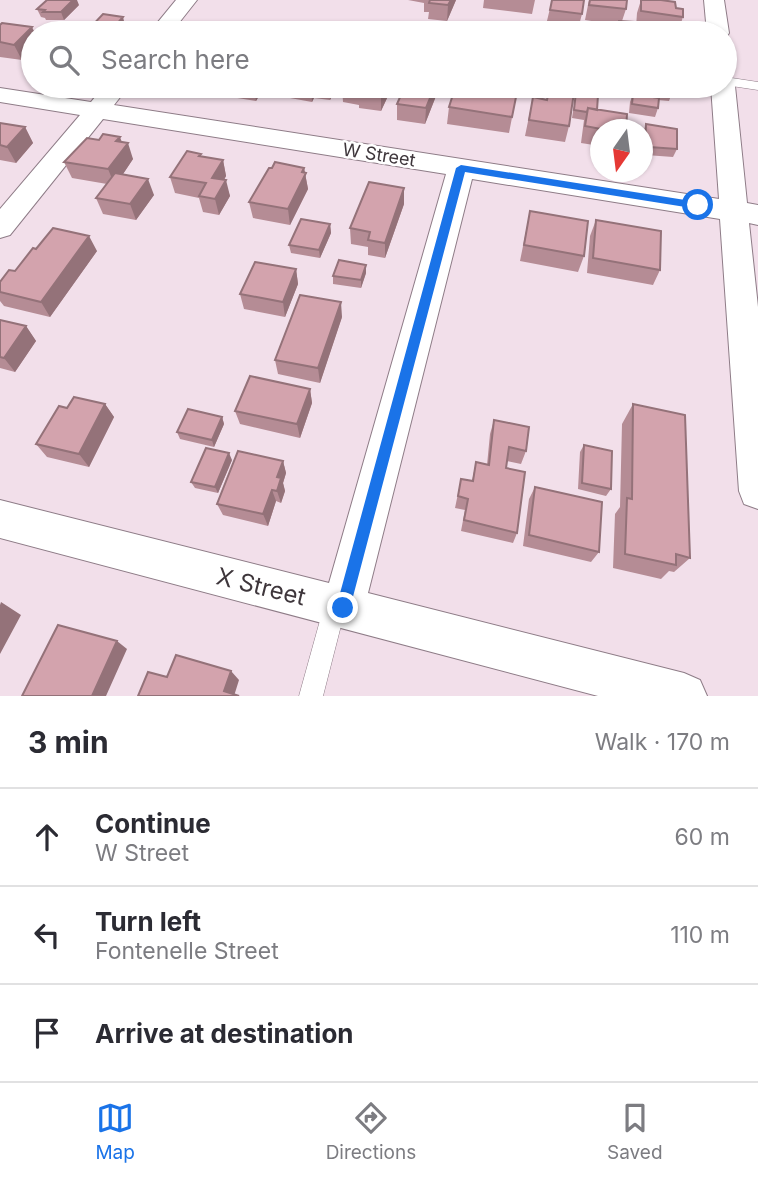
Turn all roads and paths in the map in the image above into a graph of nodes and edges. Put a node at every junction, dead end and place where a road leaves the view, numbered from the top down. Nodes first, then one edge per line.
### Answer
1 (187, 0) edge
2 (714, 0) edge
3 (170, 21) edge
4 (717, 21) edge
5 (737, 85) edge
6 (758, 86) edge
7 (0, 95) edge
8 (106, 98) edge
9 (726, 98) edge
10 (96, 110) junction
11 (461, 168) junction
12 (746, 213) edge
13 (0, 228) edge
14 (754, 403) edge
15 (758, 491) edge
16 (0, 519) edge
17 (339, 607) junction
18 (311, 696) edge
19 (684, 696) edge

1 - 3 street
2 - 4 street
5 - 6 lane
7 - 10 street, W Street
8 - 10 street
9 - 12 street
10 - 11 street, W Street
10 - 13 street
11 - 12 street, W Street
11 - 17 street
12 - 14 street
14 - 15 street
16 - 17 street, X Street
17 - 18 lane
17 - 19 street, X Street

